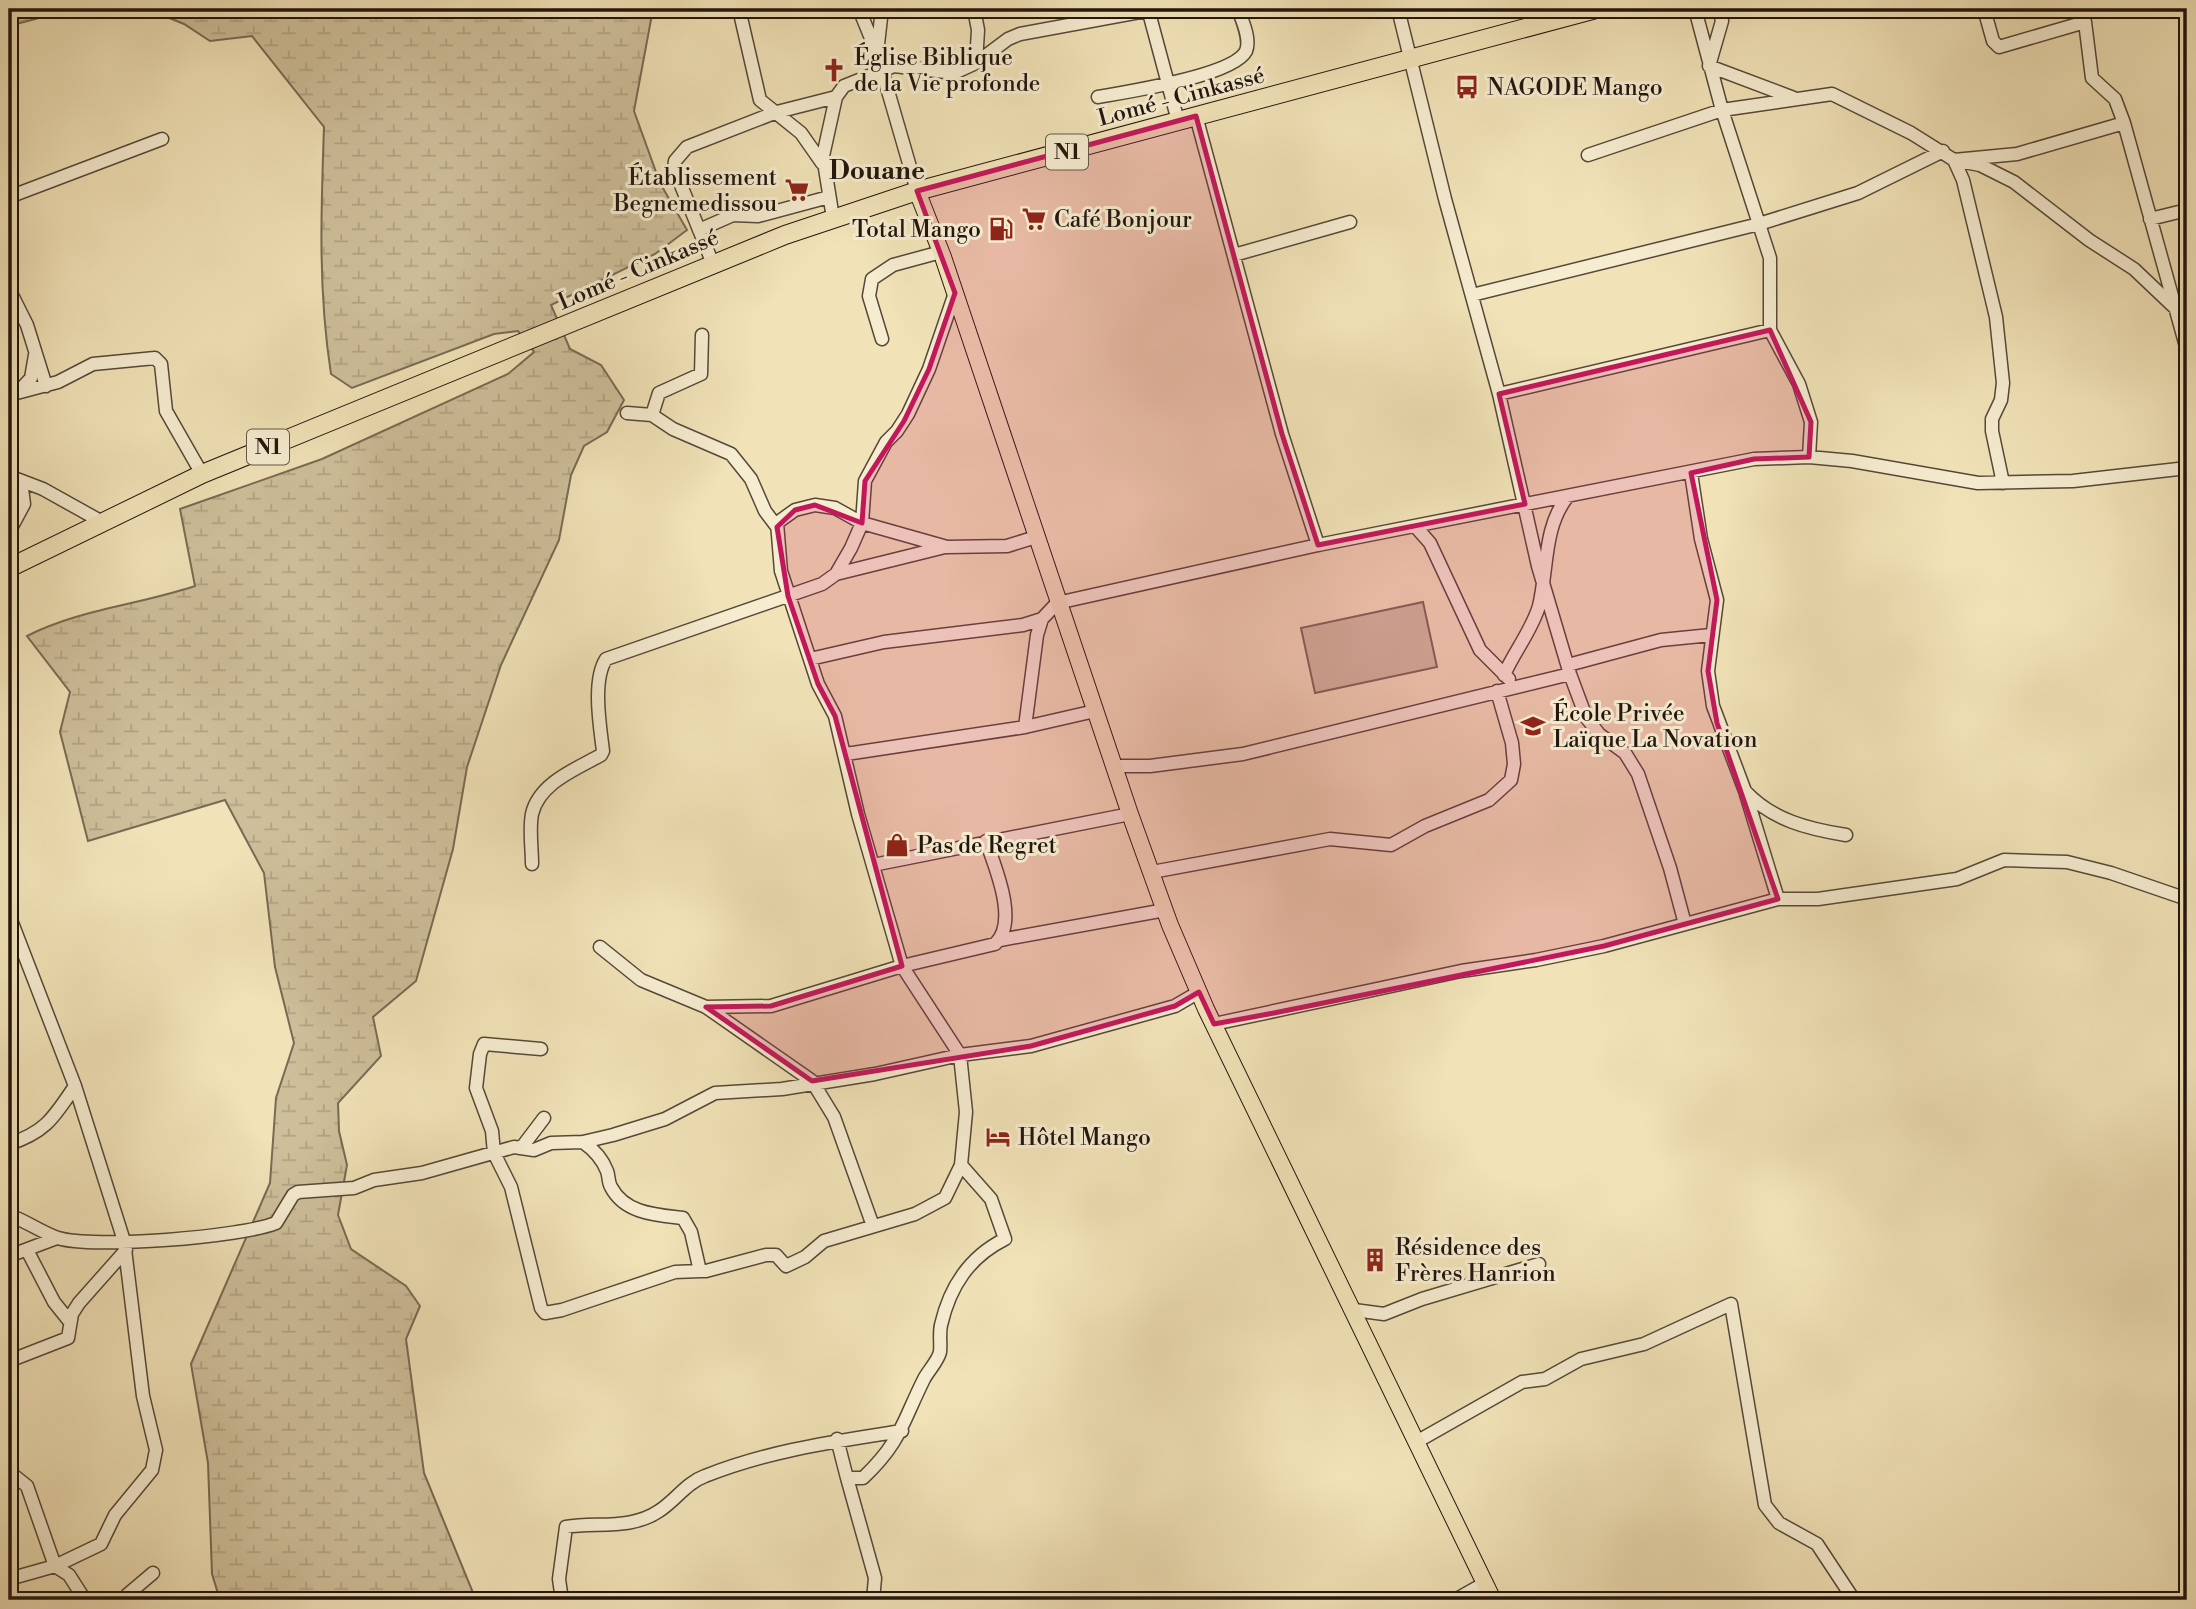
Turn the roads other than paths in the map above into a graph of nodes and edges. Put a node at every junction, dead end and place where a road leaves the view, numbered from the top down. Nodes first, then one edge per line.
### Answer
1 (739, 9) edge
2 (859, 9) edge
3 (882, 9) edge
4 (974, 9) edge
5 (1151, 9) edge
6 (1238, 9) edge
7 (1398, 9) edge
8 (1596, 9) edge
9 (1695, 9) edge
10 (1719, 9) edge
11 (1984, 9) edge
12 (2072, 9) edge
13 (2085, 23) junction
14 (877, 53) junction
15 (1410, 59) junction
16 (976, 63) junction
17 (1709, 66) junction
18 (881, 69) junction
19 (1168, 84) junction
20 (836, 97) junction
21 (1098, 97) dead end
22 (1794, 98) junction
23 (1722, 110) junction
24 (777, 112) junction
25 (1196, 116) junction
26 (1178, 121) junction
27 (2124, 123) junction
28 (162, 139) dead end
29 (1943, 152) junction
30 (1588, 155) dead end
31 (1954, 160) junction
32 (822, 163) junction
33 (917, 191) junction
34 (9, 197) edge
35 (828, 198) junction
36 (2187, 210) edge
37 (833, 218) junction
38 (2150, 219) junction
39 (1350, 222) dead end
40 (1759, 224) junction
41 (699, 230) junction
42 (941, 252) junction
43 (1234, 255) junction
44 (713, 264) junction
45 (9, 289) edge
46 (955, 293) junction
47 (1472, 295) junction
48 (2173, 306) junction
49 (1770, 330) junction
50 (702, 335) dead end
51 (882, 339) dead end
52 (35, 351) junction
53 (2187, 351) edge
54 (46, 386) junction
55 (14, 393) edge
56 (1499, 394) junction
57 (627, 413) dead end
58 (652, 415) junction
59 (1809, 457) junction
60 (2187, 468) edge
61 (1691, 473) junction
62 (202, 474) junction
63 (15, 479) edge
64 (2003, 483) junction
65 (1568, 496) junction
66 (863, 497) junction
67 (1525, 504) junction
68 (835, 508) junction
69 (104, 523) junction
70 (862, 523) junction
71 (1415, 526) junction
72 (777, 527) junction
73 (9, 532) edge
74 (1036, 537) junction
75 (1318, 544) junction
76 (947, 547) junction
77 (9, 568) edge
78 (836, 574) junction
79 (1543, 584) junction
80 (788, 596) junction
81 (1057, 603) junction
82 (1042, 619) junction
83 (1711, 635) junction
84 (810, 659) junction
85 (1569, 670) junction
86 (1504, 675) junction
87 (1517, 686) junction
88 (1497, 691) junction
89 (1095, 711) junction
90 (1025, 727) junction
91 (846, 754) junction
92 (1115, 766) junction
93 (1745, 791) junction
94 (1130, 814) junction
95 (1846, 835) dead end
96 (986, 841) junction
97 (532, 864) dead end
98 (873, 865) junction
99 (1152, 872) junction
100 (1778, 899) junction
101 (2187, 899) edge
102 (1165, 910) junction
103 (9, 915) edge
104 (1685, 924) junction
105 (1000, 940) junction
106 (600, 947) dead end
107 (902, 966) junction
108 (1199, 992) junction
109 (706, 1007) junction
110 (1214, 1024) junction
111 (541, 1049) dead end
112 (960, 1055) junction
113 (812, 1082) junction
114 (75, 1086) junction
115 (544, 1118) dead end
116 (583, 1142) junction
117 (9, 1144) edge
118 (522, 1147) junction
119 (494, 1153) junction
120 (961, 1166) junction
121 (9, 1215) edge
122 (873, 1226) junction
123 (57, 1237) junction
124 (125, 1245) junction
125 (27, 1250) junction
126 (9, 1256) edge
127 (1539, 1264) dead end
128 (700, 1270) junction
129 (1354, 1310) junction
130 (70, 1322) junction
131 (9, 1361) edge
132 (902, 1431) junction
133 (836, 1439) junction
134 (1418, 1441) junction
135 (9, 1475) edge
136 (847, 1478) junction
137 (55, 1566) junction
138 (153, 1573) dead end
139 (9, 1579) edge
140 (1485, 1583) junction
141 (85, 1600) edge
142 (128, 1600) edge
143 (562, 1600) edge
144 (873, 1600) edge
145 (1455, 1600) edge
146 (1493, 1600) edge
147 (1854, 1600) edge

1 - 24 street
2 - 14 street
3 - 14 street
4 - 16 street
5 - 16 street
5 - 19 street
6 - 19 street
7 - 15 street
8 - 15 highway, Lomé - Cinkassé / N1
9 - 17 street
10 - 17 street
11 - 13 street
12 - 13 street
13 - 27 street
14 - 18 street
15 - 25 highway, Lomé - Cinkassé / N1
15 - 47 street
16 - 18 street
17 - 22 street
17 - 23 street
18 - 20 street
18 - 33 street
19 - 21 street
19 - 26 street
20 - 24 street
20 - 32 street
22 - 23 street
22 - 29 street
23 - 30 street
23 - 40 street
24 - 32 street
24 - 41 street
25 - 26 highway, Lomé - Cinkassé / N1
25 - 43 street
26 - 33 highway, Lomé - Cinkassé / N1
27 - 31 street
27 - 38 street
28 - 34 street
29 - 31 street
29 - 40 street
31 - 48 street
31 - 64 street
32 - 35 street
33 - 37 highway, Lomé - Cinkassé / N1
33 - 42 main road
35 - 37 street
35 - 41 street
36 - 38 street
37 - 44 highway, Lomé - Cinkassé / N1
38 - 48 street
39 - 43 street
40 - 47 street
40 - 49 street
41 - 44 street
42 - 46 main road
42 - 51 street
43 - 75 street
44 - 62 highway, Lomé - Cinkassé / N1
45 - 52 street
46 - 66 street
46 - 74 main road
47 - 56 street
48 - 53 street
49 - 56 street
49 - 59 street
50 - 58 street
52 - 54 street
52 - 55 street
54 - 55 street
54 - 62 street
56 - 67 street
57 - 58 street
58 - 72 street
59 - 61 street
59 - 64 street
60 - 64 street
61 - 65 street
61 - 83 street
62 - 69 highway, Lomé - Cinkassé / N1
63 - 69 street
63 - 73 street
65 - 67 street
65 - 79 street
66 - 68 street
66 - 70 street
67 - 71 street
67 - 79 street
68 - 70 street
68 - 72 street
69 - 77 highway, Lomé - Cinkassé / N1
70 - 76 street
70 - 78 street
71 - 75 street
71 - 86 street
72 - 80 street
74 - 76 street
74 - 81 main road
75 - 81 street
76 - 78 street
78 - 80 street
79 - 85 street
79 - 86 street
80 - 84 street
80 - 97 street
81 - 82 street
81 - 89 main road
82 - 84 street
82 - 90 street
83 - 85 street
83 - 93 street
84 - 91 street
85 - 87 street
85 - 104 street
86 - 87 street
87 - 88 street
88 - 92 street
88 - 99 street
89 - 90 street
89 - 92 main road
90 - 91 street
91 - 98 street
92 - 94 main road
93 - 95 street
93 - 100 street
94 - 96 street
94 - 99 main road
96 - 98 street
96 - 105 street
98 - 107 street
99 - 102 main road
100 - 101 street
100 - 104 street
102 - 105 street
102 - 108 main road
103 - 114 street
104 - 110 street
105 - 107 street
106 - 109 street
107 - 109 street
107 - 112 street
108 - 110 main road
108 - 112 street
109 - 113 street
110 - 129 main road
111 - 119 street
112 - 113 street
112 - 120 street
113 - 116 street
113 - 122 street
114 - 117 street
114 - 124 street
115 - 118 street
116 - 118 street
116 - 128 street
118 - 119 street
119 - 124 street
119 - 128 street
120 - 122 street
120 - 132 street
121 - 123 street
122 - 128 street
123 - 124 street
123 - 125 street
124 - 130 street
124 - 137 street
125 - 126 street
125 - 130 street
127 - 129 street
129 - 134 main road
130 - 131 street
132 - 133 street
132 - 136 street
133 - 136 street
133 - 143 street
134 - 140 main road
134 - 147 street
135 - 137 street
136 - 144 street
137 - 139 street
137 - 141 street
138 - 142 street
140 - 145 street
140 - 146 main road

